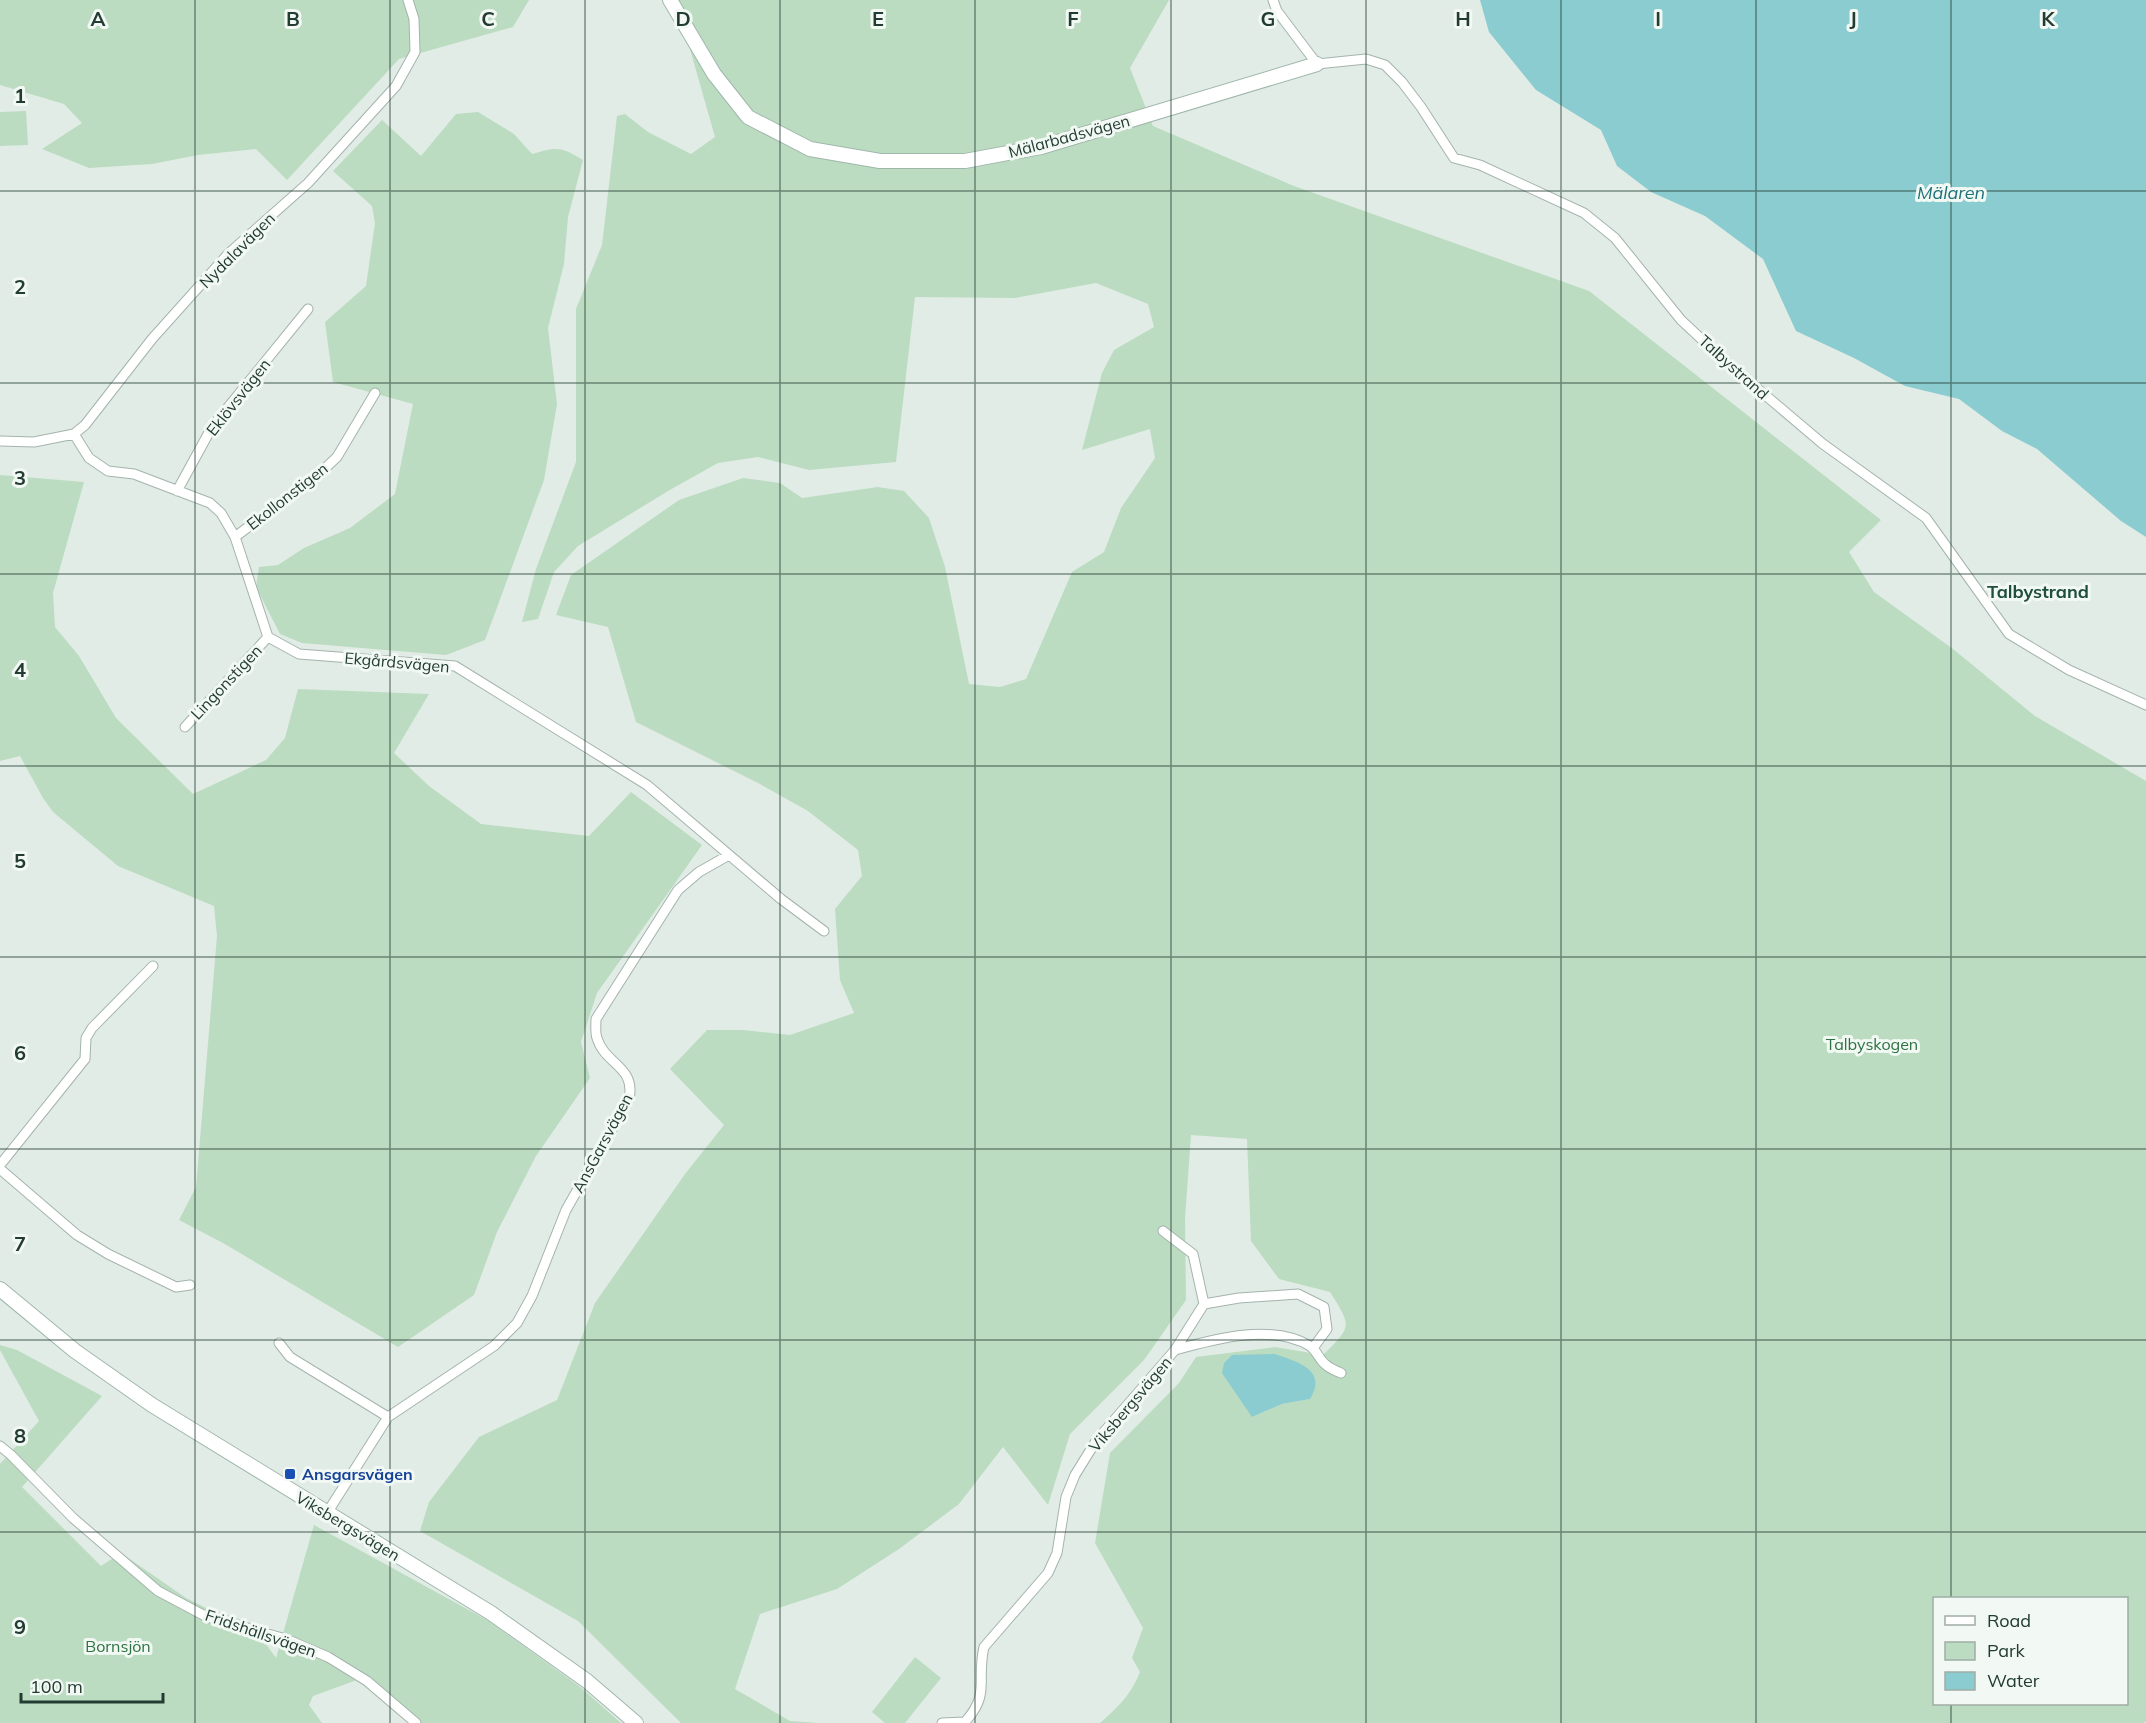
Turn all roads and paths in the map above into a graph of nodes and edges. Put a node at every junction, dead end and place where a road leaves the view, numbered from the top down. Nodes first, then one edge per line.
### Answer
1 (408, 0) edge
2 (670, 0) edge
3 (1273, 0) edge
4 (1317, 64) junction
5 (308, 309) dead end
6 (375, 393) dead end
7 (74, 434) junction
8 (0, 441) edge
9 (177, 491) junction
10 (235, 537) junction
11 (268, 637) junction
12 (2146, 705) edge
13 (184, 727) dead end
14 (729, 855) junction
15 (824, 931) dead end
16 (153, 966) dead end
17 (0, 1165) edge
18 (0, 1169) edge
19 (1163, 1231) dead end
20 (190, 1285) dead end
21 (0, 1289) edge
22 (1204, 1305) junction
23 (279, 1343) dead end
24 (1313, 1348) junction
25 (1174, 1350) junction
26 (1341, 1373) dead end
27 (388, 1417) junction
28 (0, 1446) edge
29 (327, 1513) junction
30 (416, 1723) edge
31 (636, 1723) edge
32 (942, 1723) edge

1 - 7 street, Nydalavägen
2 - 4 street, Mälarbadsvägen
3 - 4 street
4 - 12 street, Talbystrand
5 - 9 street, Eklövsvägen
6 - 10 street, Ekollonstigen
7 - 8 street
7 - 9 street
9 - 10 street
10 - 11 street
11 - 13 street, Lingonstigen
11 - 14 street, Ekgårdsvägen
14 - 15 street, Ekgårdsvägen
14 - 27 street, AnsGarsvägen
16 - 17 street
18 - 20 street
19 - 22 street
21 - 29 street, Viksbergsvägen
22 - 24 street
22 - 25 street, Viksbergsvägen
23 - 27 street
24 - 25 street, Viksbergsvägen
24 - 26 street, Viksbergsvägen
25 - 32 street, Viksbergsvägen
27 - 29 street, AnsGarsvägen
28 - 30 street, Fridshällsvägen
29 - 31 street, Viksbergsvägen

